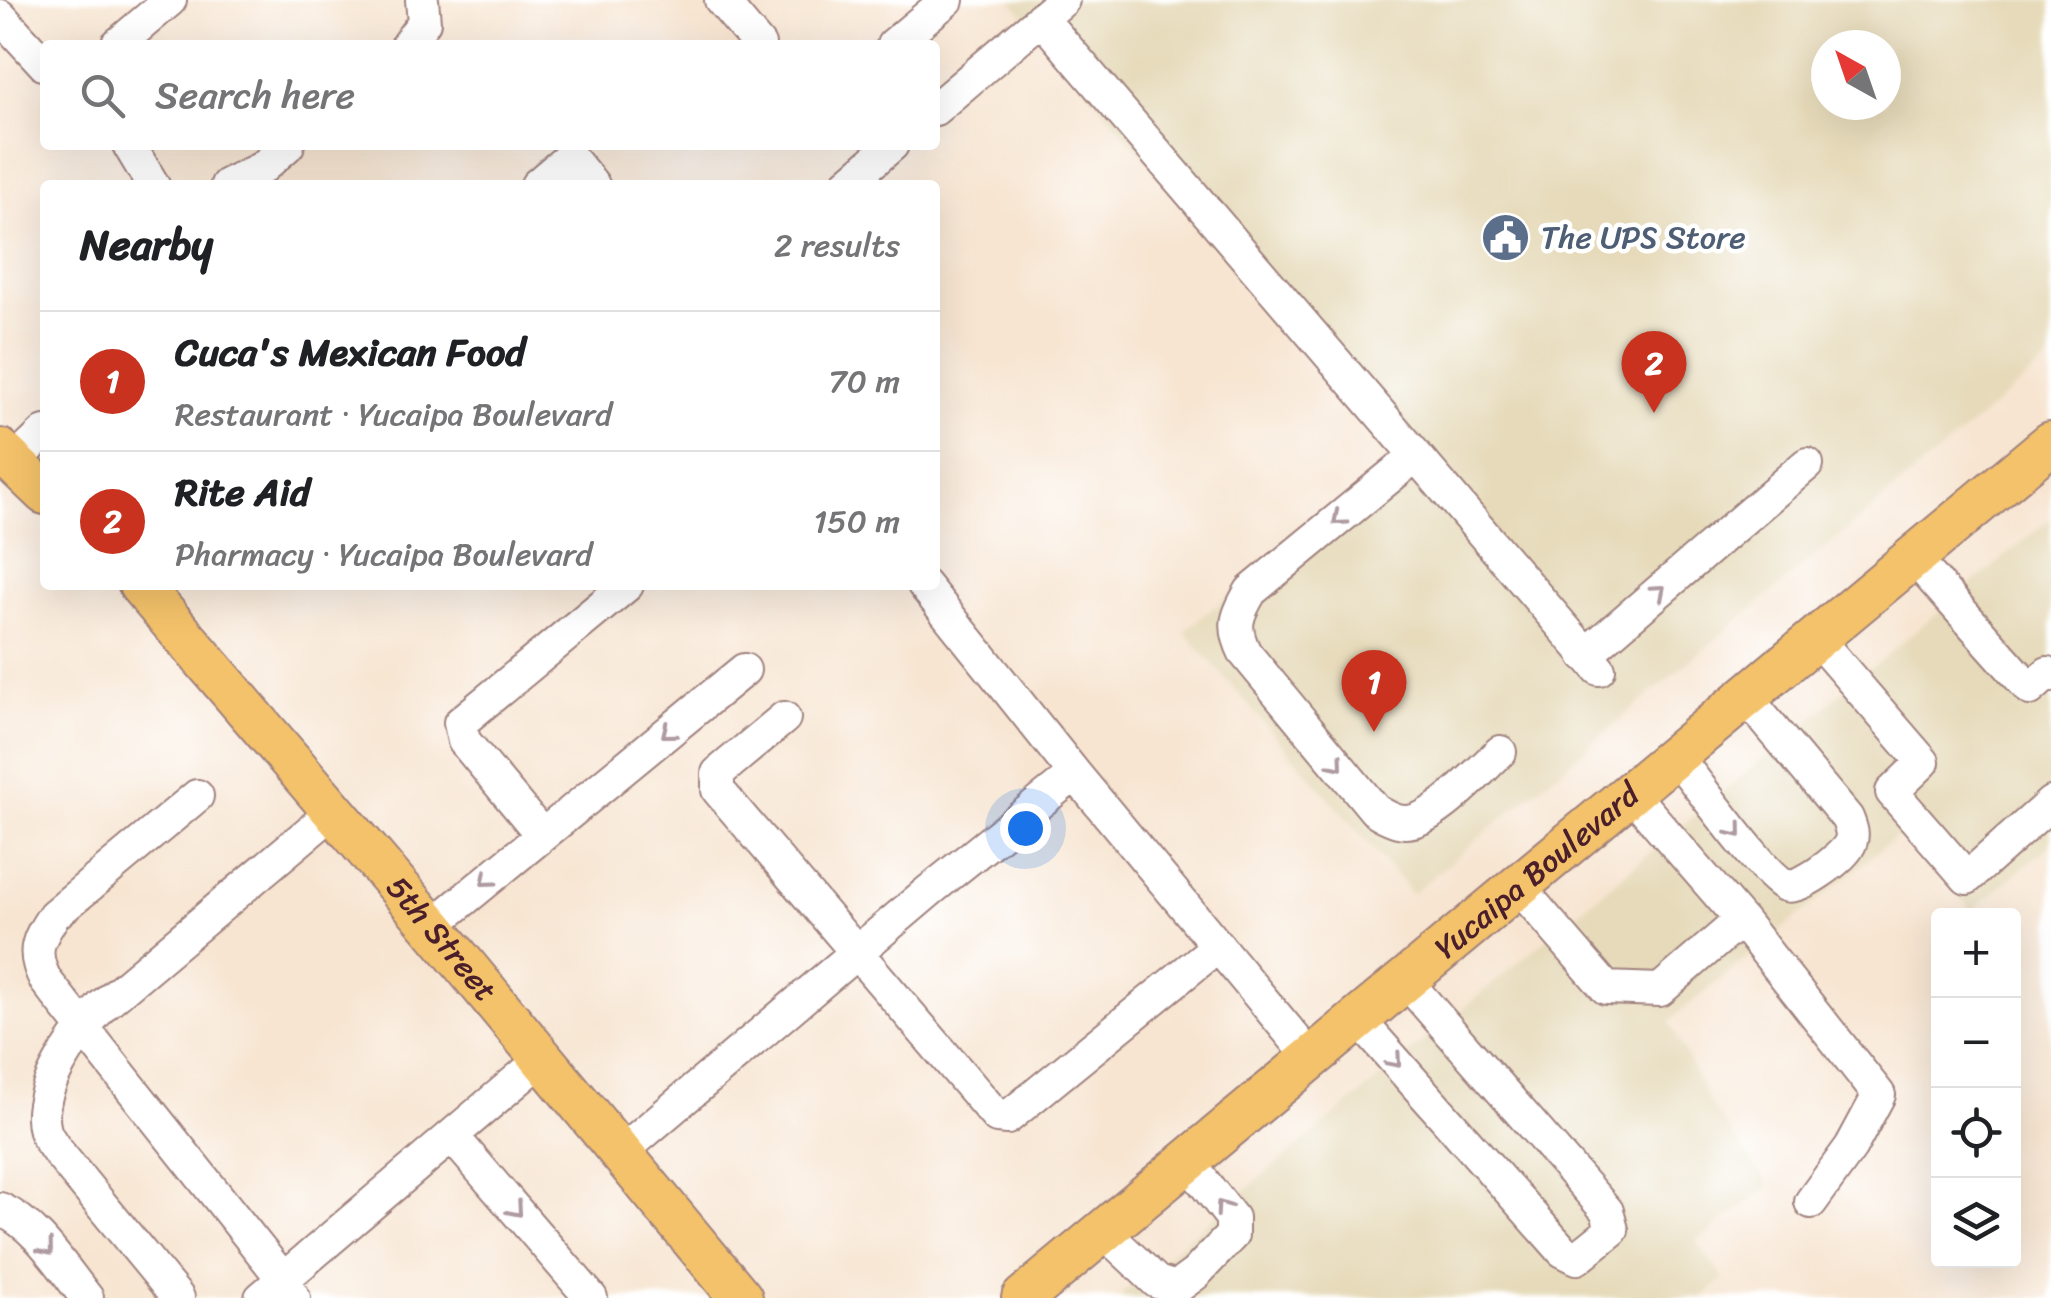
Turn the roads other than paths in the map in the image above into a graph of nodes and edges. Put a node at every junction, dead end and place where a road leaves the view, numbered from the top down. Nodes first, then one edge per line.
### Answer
1 (170, 0) edge
2 (422, 0) edge
3 (721, 0) edge
4 (946, 0) edge
5 (1052, 9) edge
6 (0, 16) edge
7 (123, 40) edge
8 (411, 40) edge
9 (755, 40) edge
10 (898, 40) edge
11 (40, 60) edge
12 (940, 105) edge
13 (133, 150) edge
14 (282, 150) edge
15 (886, 150) edge
16 (150, 180) edge
17 (237, 180) edge
18 (543, 180) edge
19 (589, 180) edge
20 (852, 180) edge
21 (40, 435) edge
22 (2051, 443) edge
23 (7, 456) edge
24 (1414, 457) junction
25 (1808, 464) dead end
26 (40, 488) edge
27 (1914, 557) junction
28 (144, 590) edge
29 (620, 590) edge
30 (928, 590) edge
31 (1816, 638) junction
32 (744, 670) dead end
33 (2051, 676) edge
34 (1746, 696) junction
35 (784, 718) dead end
36 (1500, 752) dead end
37 (1675, 755) junction
38 (1075, 774) junction
39 (1630, 792) junction
40 (197, 796) dead end
41 (2051, 803) edge
42 (334, 811) junction
43 (542, 835) junction
44 (1518, 886) junction
45 (1741, 920) junction
46 (432, 926) junction
47 (1218, 946) junction
48 (856, 952) junction
49 (1405, 980) junction
50 (1358, 1019) junction
51 (83, 1027) junction
52 (1312, 1058) junction
53 (542, 1059) junction
54 (452, 1136) junction
55 (620, 1153) junction
56 (1186, 1162) junction
57 (1812, 1202) dead end
58 (0, 1209) edge
59 (1103, 1231) junction
60 (279, 1292) edge
61 (1041, 1292) edge
62 (1181, 1293) edge
63 (87, 1298) edge
64 (178, 1298) edge
65 (591, 1298) edge
66 (740, 1298) edge

1 - 7 street
2 - 8 street
3 - 9 street
4 - 10 street
5 - 12 street
5 - 24 street
6 - 11 street
13 - 16 street
14 - 17 street
15 - 20 street
18 - 19 street
21 - 23 street
22 - 27 main road, Yucaipa Boulevard
23 - 26 main road
24 -> 25 street
24 -> 36 street
27 - 31 main road, Yucaipa Boulevard
27 - 33 street
28 - 42 main road, 5th Street
29 - 43 street
30 - 38 street
31 - 34 main road, Yucaipa Boulevard
31 - 41 street
32 -> 43 street
34 - 37 main road, Yucaipa Boulevard
37 -> 34 street
35 - 48 street
37 - 39 main road, Yucaipa Boulevard
38 - 47 street
38 - 48 street
39 - 44 main road, Yucaipa Boulevard
39 - 45 street
40 - 51 street
42 - 46 main road, 5th Street
42 - 51 street
43 -> 46 street
44 - 45 street
44 - 49 main road, Yucaipa Boulevard
45 - 57 street
46 - 53 main road, 5th Street
47 - 48 street
47 - 52 street
48 - 55 street
49 - 50 main road, Yucaipa Boulevard
50 -> 49 street
50 - 52 main road, Yucaipa Boulevard
51 - 60 street
51 - 64 street
52 - 56 main road, Yucaipa Boulevard
53 - 54 street
53 - 55 main road, 5th Street
54 - 60 street
54 -> 65 street
55 - 66 main road, 5th Street
56 - 59 main road, Yucaipa Boulevard
62 -> 56 street
58 -> 63 street
59 - 61 main road, Yucaipa Boulevard
59 - 62 street

